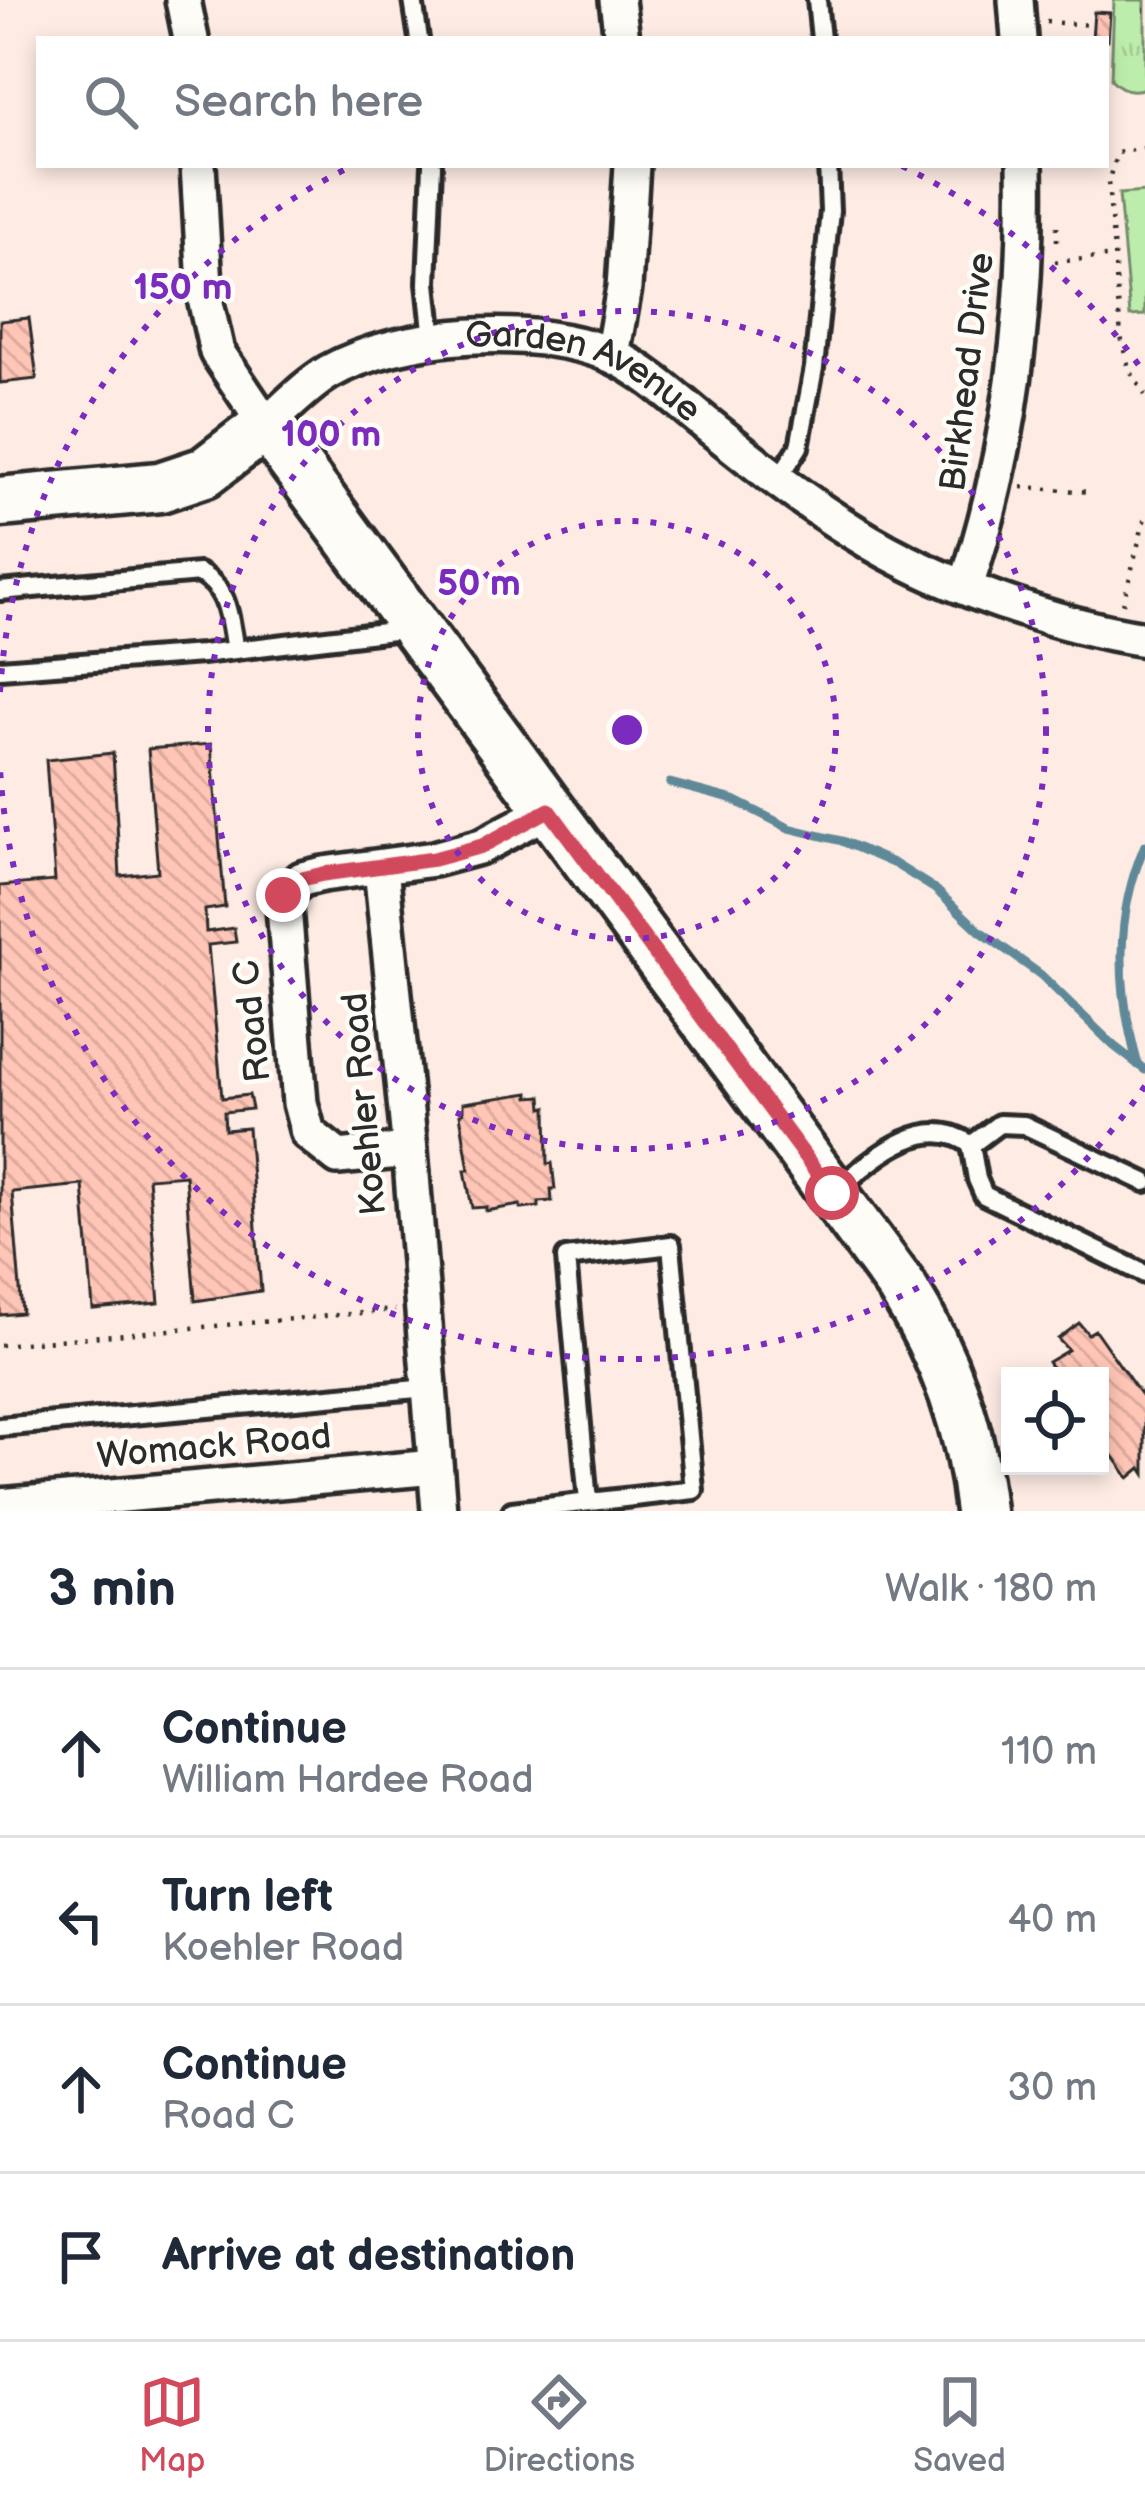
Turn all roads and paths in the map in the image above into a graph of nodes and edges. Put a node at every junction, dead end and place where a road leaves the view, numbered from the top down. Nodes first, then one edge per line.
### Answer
1 (183, 0) edge
2 (413, 0) edge
3 (616, 0) edge
4 (818, 0) edge
5 (1016, 0) edge
6 (1093, 26) dead end
7 (1033, 30) edge
8 (190, 36) edge
9 (419, 36) edge
10 (622, 36) edge
11 (820, 36) edge
12 (1145, 148) edge
13 (198, 168) edge
14 (432, 168) edge
15 (632, 168) edge
16 (828, 168) edge
17 (1025, 168) edge
18 (1054, 210) dead end
19 (1115, 256) junction
20 (433, 340) junction
21 (612, 355) junction
22 (1145, 395) edge
23 (266, 424) junction
24 (1026, 469) dead end
25 (777, 481) junction
26 (1091, 492) dead end
27 (0, 502) edge
28 (1145, 517) edge
29 (966, 586) junction
30 (0, 591) edge
31 (416, 628) junction
32 (1132, 637) edge
33 (235, 650) junction
34 (0, 669) edge
35 (549, 810) junction
36 (382, 868) junction
37 (971, 1145) junction
38 (410, 1150) junction
39 (1145, 1182) edge
40 (832, 1193) junction
41 (1145, 1274) edge
42 (422, 1307) junction
43 (0, 1345) edge
44 (428, 1388) junction
45 (0, 1427) edge
46 (435, 1467) junction
47 (587, 1502) junction
48 (0, 1506) edge
49 (439, 1511) edge
50 (512, 1511) edge
51 (980, 1511) edge

1 - 8 street
2 - 9 lane
3 - 10 street
4 - 11 lane
5 - 7 street
6 - 7 path
12 - 19 path
13 - 23 street
14 - 20 lane
15 - 21 street
16 - 25 lane
17 - 29 street, Birkhead Drive
18 - 19 path
19 - 22 path
20 - 21 street, Garden Avenue
20 - 23 street, Garden Avenue
21 - 25 street, Garden Avenue
23 - 27 street, Garden Avenue
23 - 31 street
24 - 26 path
25 - 29 street, Garden Avenue
28 - 32 path
29 - 32 street, Garden Avenue
30 - 33 lane
31 - 33 lane
31 - 35 street
33 - 34 lane
35 - 36 street
35 - 40 street
36 - 38 street, Koehler Road
36 - 38 street, Road C
37 - 39 lane
37 - 40 lane
37 - 41 lane
38 - 42 street, Koehler Road
40 - 51 street
42 - 43 path
42 - 44 street, Koehler Road
44 - 45 lane
44 - 46 street, Koehler Road
46 - 48 street, Womack Road
46 - 49 street, Koehler Road
47 - 47 lane
47 - 50 lane

